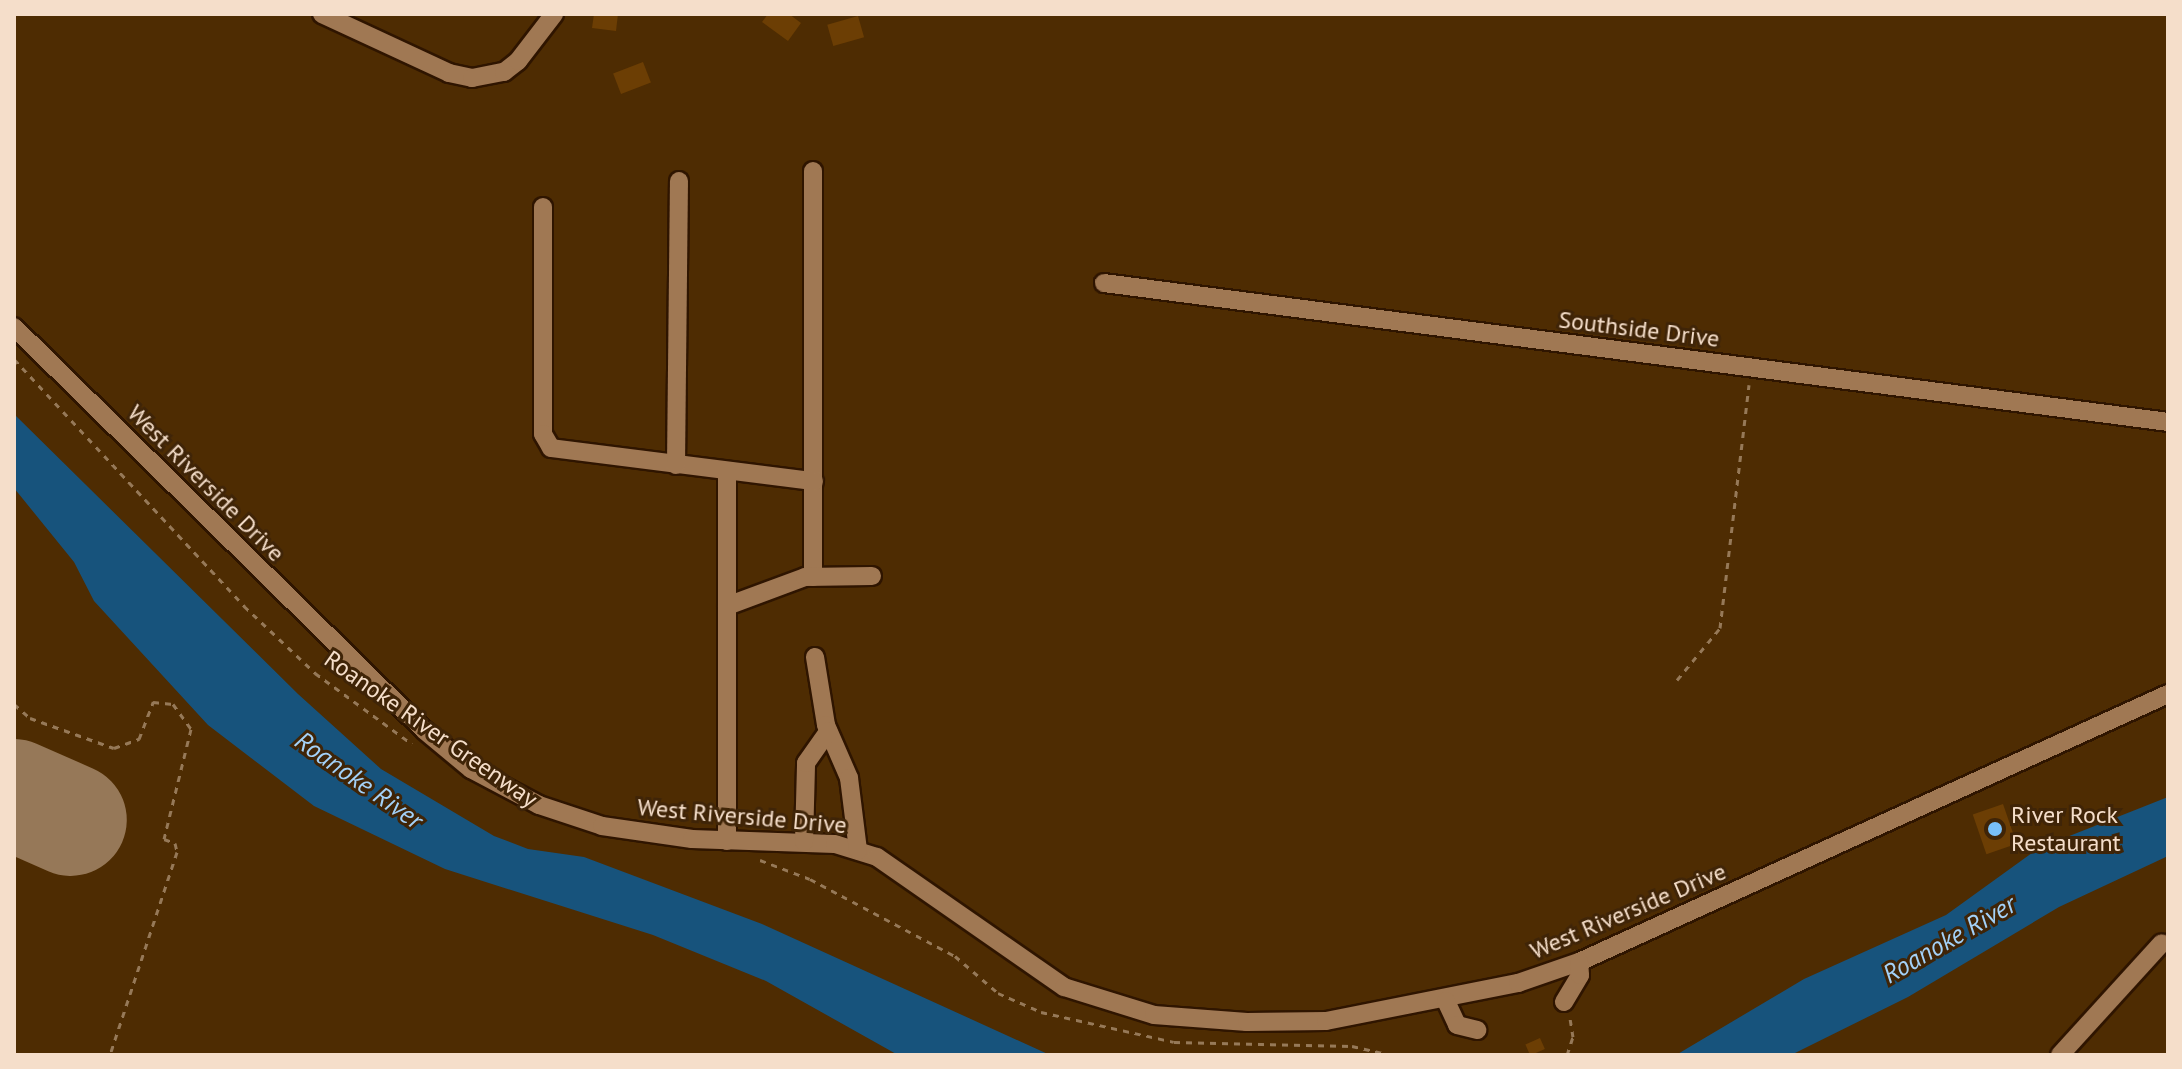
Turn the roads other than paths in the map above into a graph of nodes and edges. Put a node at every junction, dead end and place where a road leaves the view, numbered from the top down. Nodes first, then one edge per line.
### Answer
1 (322, 14) edge
2 (554, 14) edge
3 (813, 171) dead end
4 (679, 181) dead end
5 (543, 207) dead end
6 (1104, 283) dead end
7 (14, 327) edge
8 (2168, 422) edge
9 (676, 465) junction
10 (727, 471) junction
11 (814, 481) junction
12 (872, 576) dead end
13 (813, 577) junction
14 (727, 606) junction
15 (815, 657) dead end
16 (2168, 694) edge
17 (828, 731) junction
18 (727, 841) junction
19 (804, 842) junction
20 (858, 850) junction
21 (2162, 943) dead end
22 (1579, 962) junction
23 (1446, 1001) junction
24 (1564, 1002) road end
25 (1477, 1030) dead end
26 (2060, 1055) edge

1 - 2 street
3 - 11 street
4 - 9 street
5 - 9 street
6 - 8 street, Southside Drive
7 - 18 street, West Riverside Drive
9 - 10 street
10 - 11 street
10 - 14 street
11 - 13 street
12 - 13 street
13 - 14 street
14 - 18 street
15 - 17 street
16 - 22 street, West Riverside Drive
17 - 19 street
17 - 20 street
18 - 19 street, West Riverside Drive
19 - 20 street, West Riverside Drive
20 - 23 street, West Riverside Drive
21 - 26 street
22 - 23 street, West Riverside Drive
22 - 24 street
23 - 25 street

